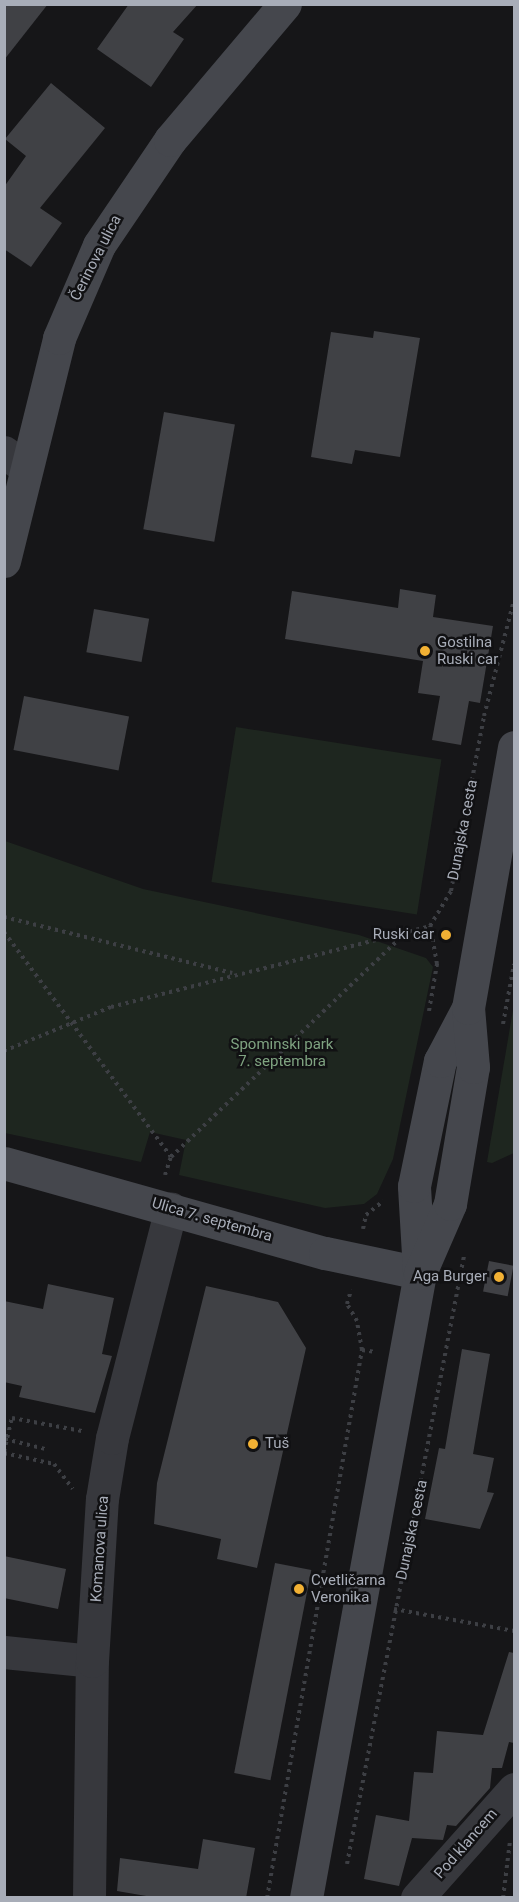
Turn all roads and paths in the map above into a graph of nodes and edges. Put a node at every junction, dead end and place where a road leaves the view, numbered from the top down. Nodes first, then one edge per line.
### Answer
1 (285, 4) edge
2 (15, 460) edge
3 (4, 561) edge
4 (514, 600) edge
5 (514, 747) edge
6 (4, 917) edge
7 (429, 926) junction
8 (4, 933) edge
9 (401, 937) junction
10 (233, 973) junction
11 (428, 1017) dead end
12 (70, 1024) junction
13 (4, 1052) edge
14 (4, 1163) edge
15 (388, 1192) dead end
16 (171, 1208) junction
17 (364, 1221) dead end
18 (466, 1242) dead end
19 (420, 1273) junction
20 (349, 1297) dead end
21 (112, 1438) junction
22 (6, 1439) edge
23 (45, 1449) dead end
24 (4, 1453) edge
25 (102, 1499) junction
26 (394, 1609) junction
27 (514, 1632) edge
28 (4, 1652) edge
29 (92, 1661) junction
30 (514, 1790) edge
31 (511, 1830) dead end
32 (345, 1875) dead end
33 (89, 1898) edge
34 (267, 1898) edge
35 (306, 1898) edge
36 (417, 1898) edge
37 (503, 1898) edge

1 - 2 main road, Čerinova ulica
2 - 3 main road, Čerinova ulica
4 - 7 path, Dunajska cesta
5 - 19 main road
6 - 10 path
7 - 9 path
7 - 11 path
8 - 12 path
9 - 10 path
9 - 12 path
10 - 12 path
12 - 13 path
14 - 16 main road, Ulica 7. septembra
15 - 17 path
16 - 19 main road, Ulica 7. septembra
16 - 21 street, Komanova ulica
18 - 26 path, Dunajska cesta
19 - 35 main road
20 - 34 path
21 - 22 path
21 - 25 street, Komanova ulica
22 - 23 path
22 - 24 path
24 - 25 path
25 - 29 street, Komanova ulica
26 - 27 path
26 - 32 path, Dunajska cesta
28 - 29 street
29 - 33 street, Komanova ulica
30 - 36 street, Pod klancem
31 - 37 path

